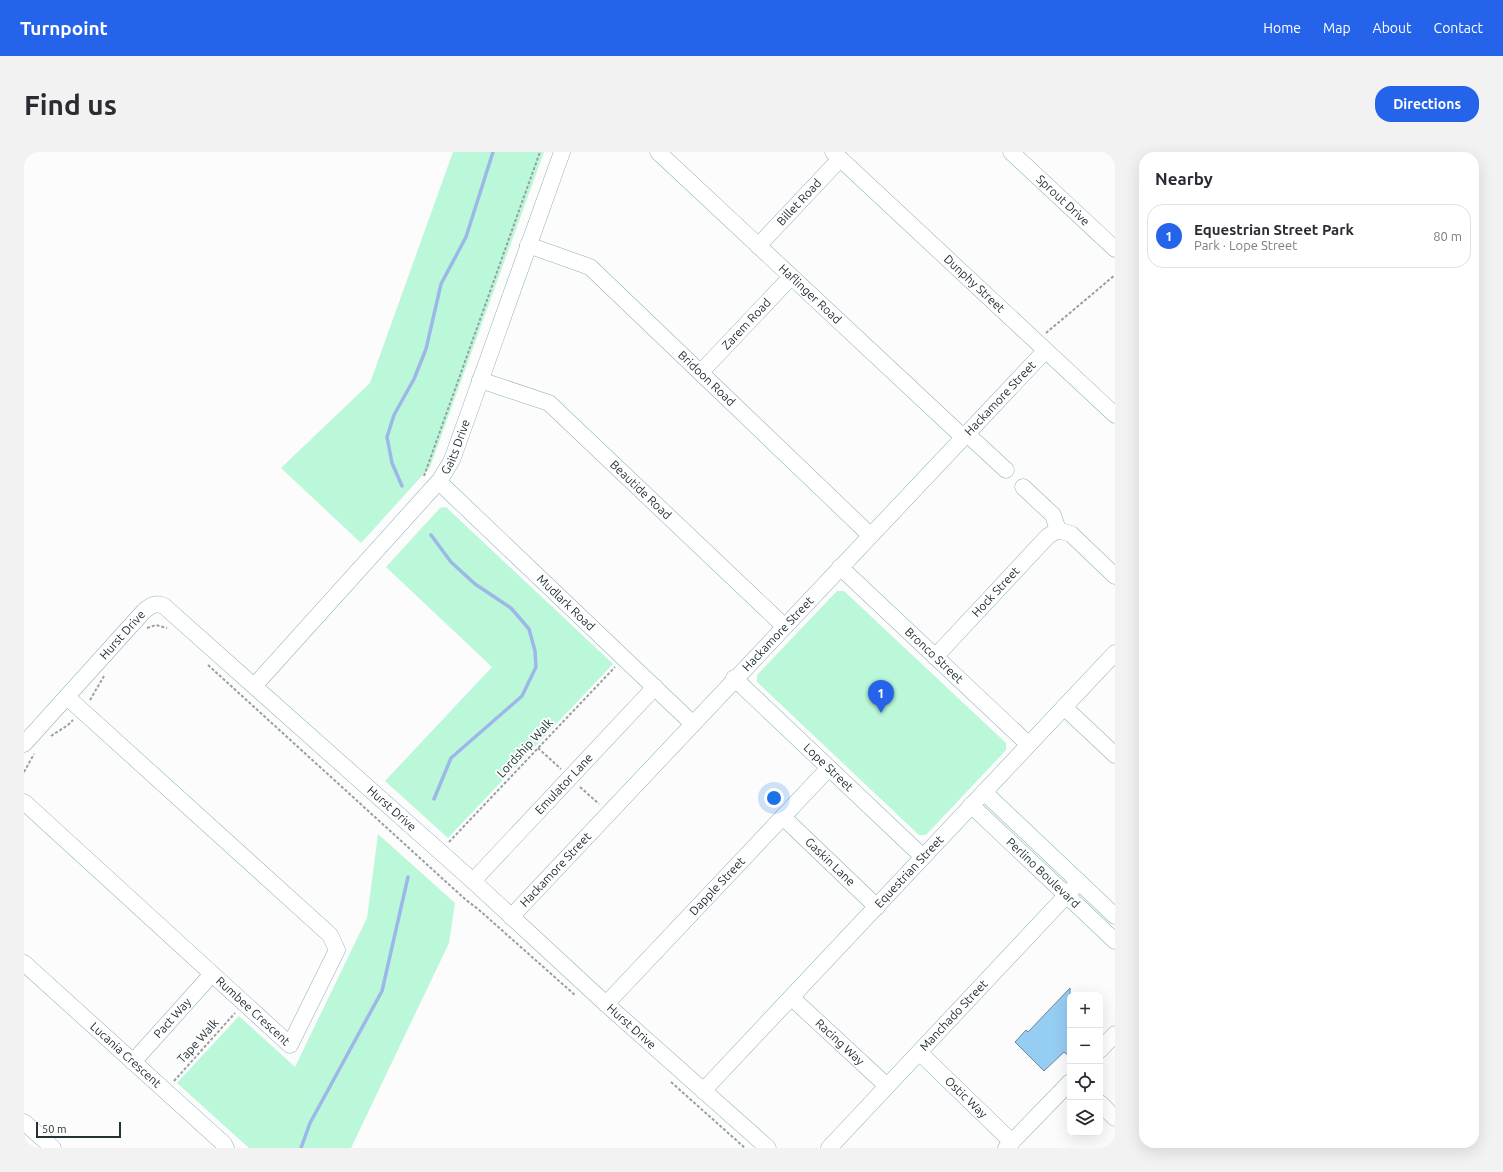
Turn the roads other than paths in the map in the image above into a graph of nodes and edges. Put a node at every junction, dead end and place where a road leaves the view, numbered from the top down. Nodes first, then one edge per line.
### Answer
1 (562, 152) edge
2 (658, 152) edge
3 (1011, 152) edge
4 (837, 155) edge
5 (528, 245) junction
6 (758, 246) junction
7 (1115, 249) edge
8 (791, 277) junction
9 (1040, 346) junction
10 (701, 372) junction
11 (480, 380) junction
12 (1115, 415) edge
13 (965, 435) junction
14 (1006, 470) dead end
15 (439, 482) junction
16 (1023, 487) dead end
17 (1058, 530) junction
18 (870, 535) junction
19 (840, 567) junction
20 (1115, 576) edge
21 (784, 626) junction
22 (1115, 653) edge
23 (935, 657) junction
24 (734, 678) junction
25 (255, 685) junction
26 (655, 687) junction
27 (67, 697) junction
28 (1064, 707) junction
29 (693, 724) junction
30 (1028, 744) junction
31 (30, 748) edge
32 (1115, 755) edge
33 (829, 768) junction
34 (984, 792) junction
35 (24, 802) edge
36 (971, 805) junction
37 (783, 817) junction
38 (923, 857) junction
39 (473, 881) junction
40 (1079, 882) junction
41 (1067, 895) junction
42 (877, 906) junction
43 (1115, 916) edge
44 (511, 917) junction
45 (1115, 941) edge
46 (24, 963) edge
47 (212, 974) junction
48 (792, 998) junction
49 (606, 1004) junction
50 (1115, 1034) edge
51 (1103, 1047) edge
52 (920, 1053) junction
53 (133, 1062) junction
54 (1067, 1085) edge
55 (887, 1086) junction
56 (703, 1091) junction
57 (1103, 1106) edge
58 (1115, 1118) edge
59 (24, 1122) edge
60 (1009, 1145) edge
61 (53, 1148) edge
62 (226, 1148) edge
63 (768, 1148) edge
64 (828, 1148) edge

1 - 5 street, Gaits Drive
2 - 6 street, Haflinger Road
3 - 7 street, Sprout Drive
4 - 6 street, Billet Road
4 - 9 street, Dunphy Street
5 - 10 street, Bridoon Road
5 - 11 street, Gaits Drive
6 - 8 street, Haflinger Road
8 - 10 street, Zarem Road
8 - 13 street, Haflinger Road
9 - 12 street, Dunphy Street
9 - 13 street, Hackamore Street
10 - 18 street, Bridoon Road
11 - 15 street, Gaits Drive
11 - 21 street, Beautide Road
13 - 14 street, Haflinger Road
13 - 18 street, Hackamore Street
15 - 25 street, Gaits Drive
15 - 26 street, Mudlark Road
16 - 17 street
17 - 20 street
17 - 23 street, Hock Street
18 - 19 street, Hackamore Street
19 - 21 street, Hackamore Street
19 - 23 street, Bronco Street
21 - 24 street, Hackamore Street
22 - 28 street, Equestrian Street
23 - 30 street, Bronco Street
24 - 29 street, Hackamore Street
24 - 33 street, Lope Street
25 - 27 street, Hurst Drive
25 - 39 street, Hurst Drive
26 - 29 street, Mudlark Road
26 - 39 street, Emulator Lane
27 - 31 street, Hurst Drive
27 - 47 street, Rumbee Crescent
28 - 30 street, Equestrian Street
28 - 32 street
29 - 44 street, Hackamore Street
30 - 34 street, Equestrian Street
33 - 37 street, Dapple Street
33 - 38 street, Lope Street
34 - 36 street, Equestrian Street
34 - 40 street, Perlino Boulevard
35 - 47 street, Rumbee Crescent
36 - 38 street, Equestrian Street
36 - 41 street, Perlino Boulevard
37 - 42 street, Gaskin Lane
37 - 49 street, Dapple Street
38 - 42 street, Equestrian Street
39 - 44 street, Hurst Drive
40 - 41 street, Manchado Street
40 - 43 street, Perlino Boulevard
41 - 45 street, Perlino Boulevard
41 - 52 street, Manchado Street
42 - 48 street, Equestrian Street
44 - 49 street, Hurst Drive
46 - 53 street, Lucania Crescent
47 - 53 street, Pact Way
48 - 55 street, Racing Way
48 - 56 street, Equestrian Street
49 - 56 street, Hurst Drive
50 - 51 street
52 - 55 street, Manchado Street
52 - 60 street, Ostic Way
53 - 62 street, Lucania Crescent
54 - 60 street
55 - 64 street, Manchado Street
56 - 63 street, Hurst Drive
57 - 58 street
59 - 61 street

